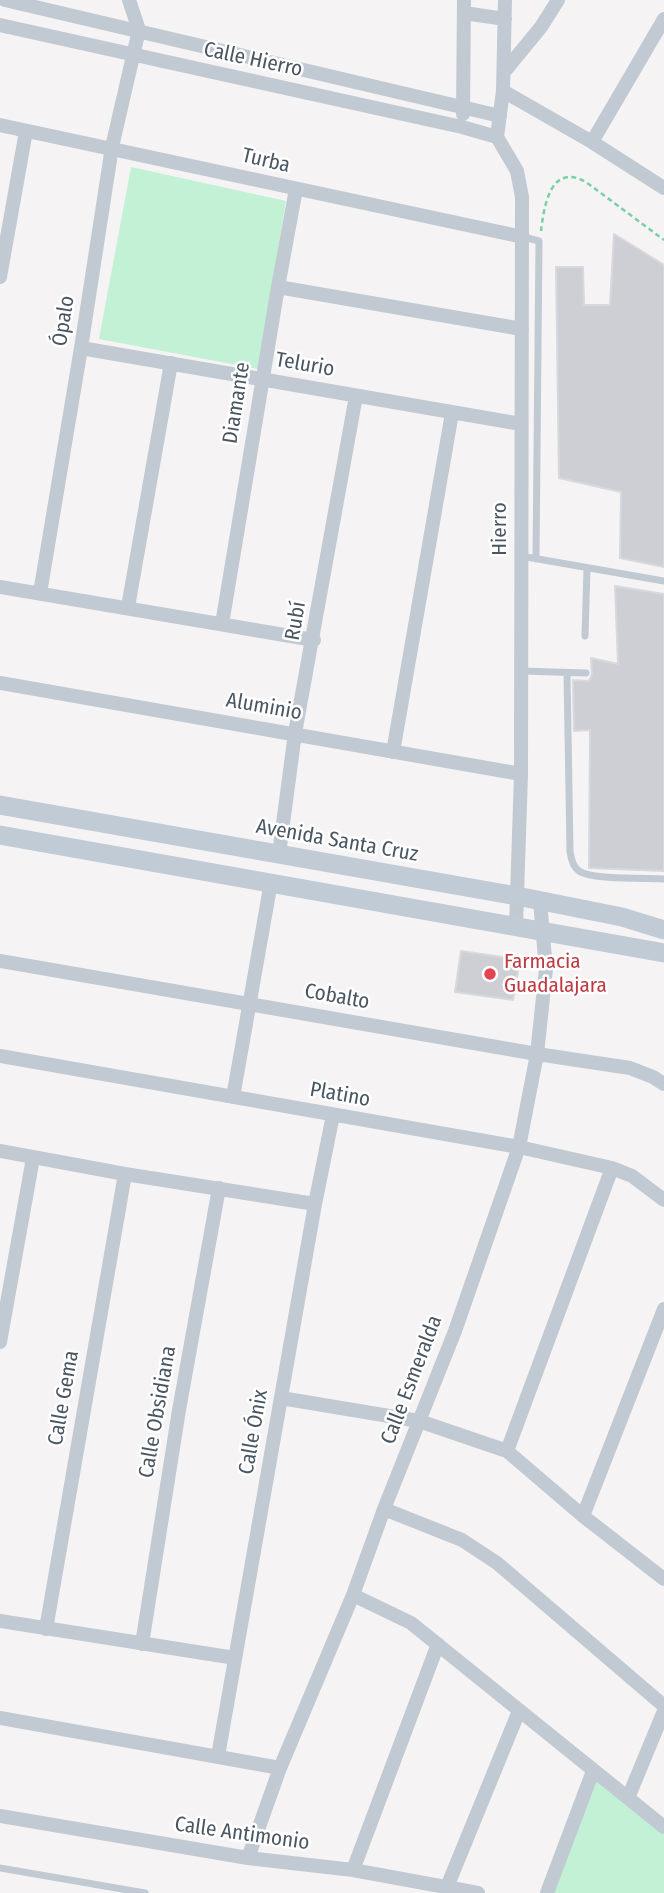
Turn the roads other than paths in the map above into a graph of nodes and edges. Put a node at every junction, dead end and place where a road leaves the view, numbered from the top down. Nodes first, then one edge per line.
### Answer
1 (5, 0) edge
2 (129, 0) edge
3 (505, 0) edge
4 (558, 0) edge
5 (464, 7) edge
6 (505, 19) junction
7 (664, 19) edge
8 (0, 25) edge
9 (139, 30) junction
10 (133, 56) junction
11 (504, 72) junction
12 (503, 91) junction
13 (463, 108) junction
14 (500, 116) junction
15 (0, 125) edge
16 (462, 127) junction
17 (26, 131) junction
18 (497, 137) junction
19 (592, 142) junction
20 (111, 147) junction
21 (664, 188) edge
22 (296, 189) junction
23 (523, 237) junction
24 (0, 277) edge
25 (278, 287) junction
26 (522, 329) junction
27 (81, 348) junction
28 (171, 363) junction
29 (262, 379) junction
30 (356, 396) junction
31 (452, 413) junction
32 (521, 424) junction
33 (521, 556) junction
34 (536, 559) junction
35 (587, 568) junction
36 (664, 581) edge
37 (0, 587) edge
38 (40, 593) junction
39 (128, 607) junction
40 (222, 624) junction
41 (585, 636) dead end
42 (314, 640) junction
43 (521, 671) junction
44 (567, 673) junction
45 (586, 673) dead end
46 (0, 683) edge
47 (295, 733) junction
48 (393, 752) junction
49 (521, 774) junction
50 (0, 805) edge
51 (0, 835) edge
52 (279, 854) junction
53 (664, 879) edge
54 (271, 882) junction
55 (517, 896) junction
56 (540, 901) junction
57 (639, 922) junction
58 (516, 926) junction
59 (664, 930) edge
60 (544, 933) junction
61 (664, 951) edge
62 (0, 961) edge
63 (250, 1003) junction
64 (537, 1054) junction
65 (0, 1056) edge
66 (664, 1084) edge
67 (233, 1097) junction
68 (333, 1115) junction
69 (519, 1147) junction
70 (0, 1151) edge
71 (33, 1157) junction
72 (612, 1168) junction
73 (125, 1174) junction
74 (219, 1188) junction
75 (664, 1200) edge
76 (315, 1204) junction
77 (664, 1309) edge
78 (0, 1342) edge
79 (281, 1398) junction
80 (419, 1422) junction
81 (507, 1451) junction
82 (384, 1509) junction
83 (583, 1516) junction
84 (663, 1577) edge
85 (353, 1595) junction
86 (0, 1621) edge
87 (46, 1629) junction
88 (142, 1644) junction
89 (438, 1644) junction
90 (235, 1658) junction
91 (664, 1706) edge
92 (519, 1711) junction
93 (664, 1711) edge
94 (0, 1718) edge
95 (218, 1756) junction
96 (280, 1768) junction
97 (593, 1771) junction
98 (628, 1798) junction
99 (0, 1815) edge
100 (664, 1827) edge
101 (247, 1858) junction
102 (0, 1868) edge
103 (353, 1870) junction
104 (447, 1887) junction
105 (125, 1891) edge
106 (145, 1893) edge
107 (478, 1893) edge
108 (547, 1893) edge

1 - 9 street, Calle Hierro
2 - 9 street
3 - 6 street
4 - 11 street
5 - 6 street
5 - 13 street
6 - 11 street
7 - 19 street
8 - 10 street, Calle Hierro
9 - 10 street, Ópalo
9 - 13 street, Calle Hierro
10 - 16 street, Calle Hierro
10 - 20 street, Ópalo
11 - 12 street
12 - 14 street
12 - 19 street
13 - 14 street, Calle Hierro
13 - 16 street
14 - 18 street
15 - 17 street, Turba
16 - 18 street, Calle Hierro
17 - 20 street, Turba
17 - 24 street
18 - 23 street, Hierro
19 - 21 street
20 - 22 street, Turba
20 - 27 street, Ópalo
22 - 23 street, Turba
22 - 25 street, Diamante
23 - 26 street, Hierro
23 - 34 lane
25 - 26 street
25 - 29 street, Diamante
26 - 32 street, Hierro
27 - 28 street, Telurio
27 - 38 street, Ópalo
28 - 29 street, Telurio
28 - 39 street
29 - 30 street, Telurio
29 - 40 street, Diamante
30 - 31 street, Telurio
30 - 42 street, Rubí
31 - 32 street, Telurio
31 - 48 street
32 - 33 street, Hierro
33 - 34 lane
33 - 43 street, Hierro
34 - 35 lane
35 - 36 lane
35 - 41 lane
37 - 38 street
38 - 39 street
39 - 40 street
40 - 42 street
42 - 47 street, Rubí
43 - 44 lane
43 - 49 street, Hierro
44 - 45 lane
44 - 53 lane
46 - 47 street, Aluminio
47 - 48 street, Aluminio
47 - 52 street, Rubí
48 - 49 street, Aluminio
49 - 55 street, Hierro
50 - 52 street, Avenida Santa Cruz
51 - 54 street
52 - 55 street, Avenida Santa Cruz
54 - 58 street
54 - 63 street
55 - 56 street, Avenida Santa Cruz
55 - 58 street, Hierro
56 - 57 street, Avenida Santa Cruz
56 - 60 street, Calle Esmeralda
57 - 59 street, Avenida Santa Cruz
57 - 61 street
58 - 60 street
60 - 61 street
60 - 64 street, Calle Esmeralda
62 - 63 street, Cobalto
63 - 64 street, Cobalto
63 - 67 street
64 - 66 street, Cobalto
64 - 69 street, Calle Esmeralda
65 - 67 street, Platino
67 - 68 street, Platino
68 - 69 street, Platino
68 - 76 street, Calle Ónix
69 - 72 street, Platino
69 - 80 street, Calle Esmeralda
70 - 71 street
71 - 73 street
71 - 78 street
72 - 75 street, Platino
72 - 81 street
73 - 74 street
73 - 87 street, Calle Gema
74 - 76 street
74 - 88 street, Calle Obsidiana
76 - 79 street, Calle Ónix
77 - 83 street
79 - 80 street
79 - 90 street, Calle Ónix
80 - 81 street
80 - 82 street, Calle Esmeralda
81 - 83 street
82 - 85 street, Calle Esmeralda
82 - 91 street
83 - 84 street
85 - 89 street
85 - 96 street, Calle Esmeralda
86 - 87 street
87 - 88 street
88 - 90 street
89 - 92 street
89 - 103 street
90 - 95 street, Calle Ónix
92 - 97 street
92 - 104 street
93 - 98 street
94 - 95 street
95 - 96 street
96 - 101 street, Calle Esmeralda
97 - 98 street
97 - 108 street
98 - 100 street
99 - 101 street, Calle Antimonio
101 - 103 street, Calle Antimonio
102 - 105 lane
103 - 104 street, Calle Antimonio
104 - 107 street, Calle Antimonio
105 - 106 lane

